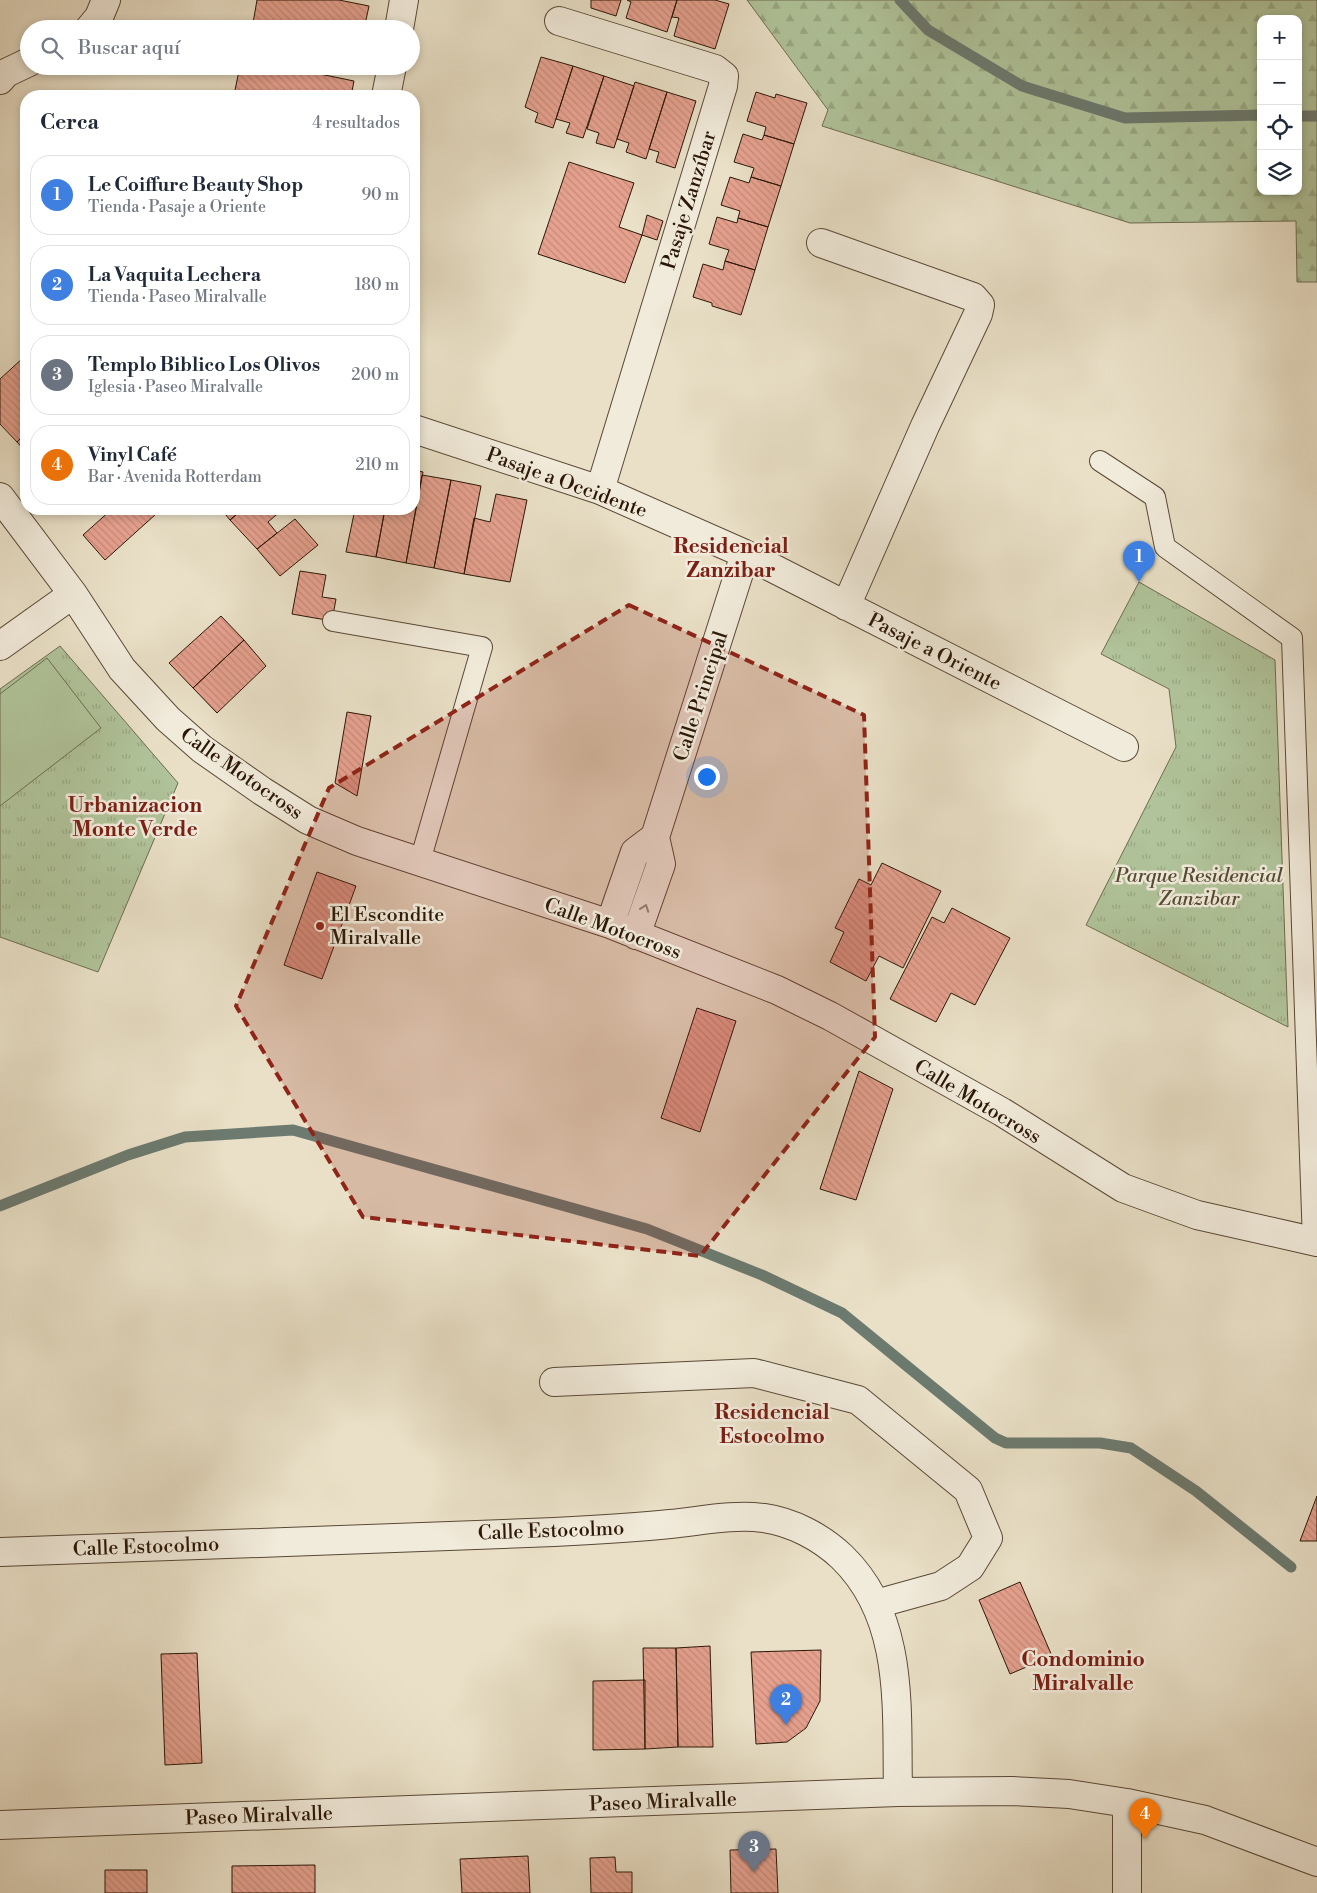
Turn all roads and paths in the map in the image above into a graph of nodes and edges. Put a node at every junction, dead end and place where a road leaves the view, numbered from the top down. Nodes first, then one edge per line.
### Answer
1 (106, 0) edge
2 (404, 0) edge
3 (96, 20) edge
4 (401, 20) edge
5 (559, 21) dead end
6 (20, 66) edge
7 (390, 75) edge
8 (0, 80) edge
9 (387, 90) edge
10 (821, 243) dead end
11 (420, 431) edge
12 (1100, 461) dead end
13 (600, 490) junction
14 (0, 497) edge
15 (745, 554) junction
16 (73, 594) junction
17 (846, 606) junction
18 (333, 621) dead end
19 (0, 646) edge
20 (1124, 747) dead end
21 (655, 838) junction
22 (420, 861) junction
23 (610, 924) junction
24 (636, 935) junction
25 (1315, 1242) edge
26 (554, 1382) dead end
27 (0, 1552) edge
28 (876, 1604) junction
29 (898, 1792) junction
30 (1127, 1803) junction
31 (0, 1825) edge
32 (1317, 1862) edge
33 (1127, 1893) edge

1 - 3 street
2 - 4 street
5 - 13 street, Pasaje Zanzíbar
6 - 8 street
7 - 9 street
10 - 17 street
11 - 13 street, Pasaje a Occidente
12 - 25 lane
13 - 15 street, Pasaje a Occidente
14 - 16 street, Calle Motocross
15 - 17 street, Pasaje a Oriente
15 - 21 street, Calle Principal
16 - 19 street
16 - 22 street, Calle Motocross
17 - 20 street, Pasaje a Oriente
18 - 22 lane
21 - 23 street
24 -> 21 street
22 - 23 street, Calle Motocross
23 - 24 street, Calle Motocross
24 - 25 street, Calle Motocross
26 - 28 street
27 - 28 street, Calle Estocolmo
28 - 29 street, Calle Estocolmo
29 - 30 street, Paseo Miralvalle
29 - 31 street, Paseo Miralvalle
30 - 32 street, Paseo Miralvalle
30 - 33 street

